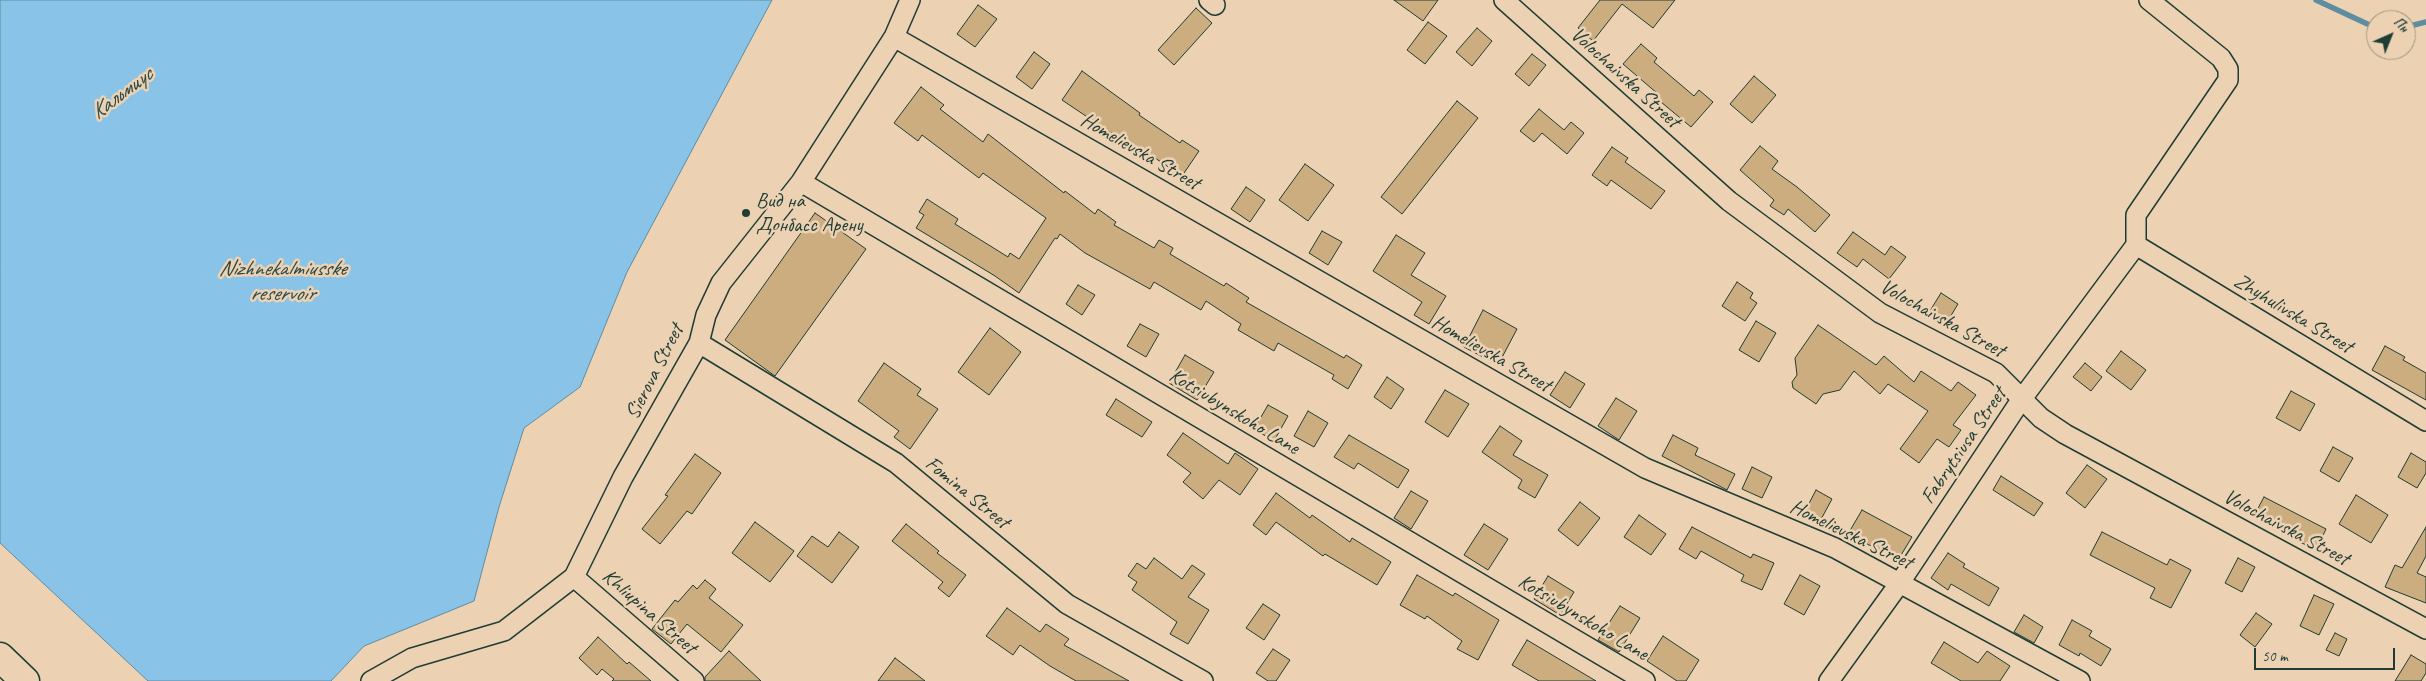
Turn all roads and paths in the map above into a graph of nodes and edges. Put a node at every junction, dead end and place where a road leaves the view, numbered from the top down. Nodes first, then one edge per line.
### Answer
1 (910, 0) edge
2 (1504, 0) edge
3 (2149, 0) edge
4 (894, 37) junction
5 (801, 182) junction
6 (2136, 245) junction
7 (700, 343) junction
8 (2021, 400) junction
9 (2426, 421) edge
10 (574, 577) junction
11 (1899, 584) junction
12 (2426, 629) edge
13 (0, 657) edge
14 (25, 681) edge
15 (371, 681) edge
16 (694, 681) edge
17 (1203, 681) edge
18 (1644, 681) edge
19 (1829, 681) edge
20 (2080, 681) edge

1 - 4 street, Sierova Street
2 - 8 street, Volochaivska Street
3 - 6 street
4 - 5 street, Sierova Street
4 - 11 street, Homelievska Street
5 - 7 street, Sierova Street
5 - 18 street, Kotsiubynskoho Lane
6 - 8 street, Fabrytsiusa Street
6 - 9 street, Zhyhulivska Street
7 - 10 street, Sierova Street
7 - 17 street, Fomina Street
8 - 11 street, Fabrytsiusa Street
8 - 12 street, Volochaivska Street
10 - 15 street, Sierova Street
10 - 16 street, Khliupina Street
11 - 19 street, Fabrytsiusa Street
11 - 20 street, Homelievska Street
13 - 14 main road

